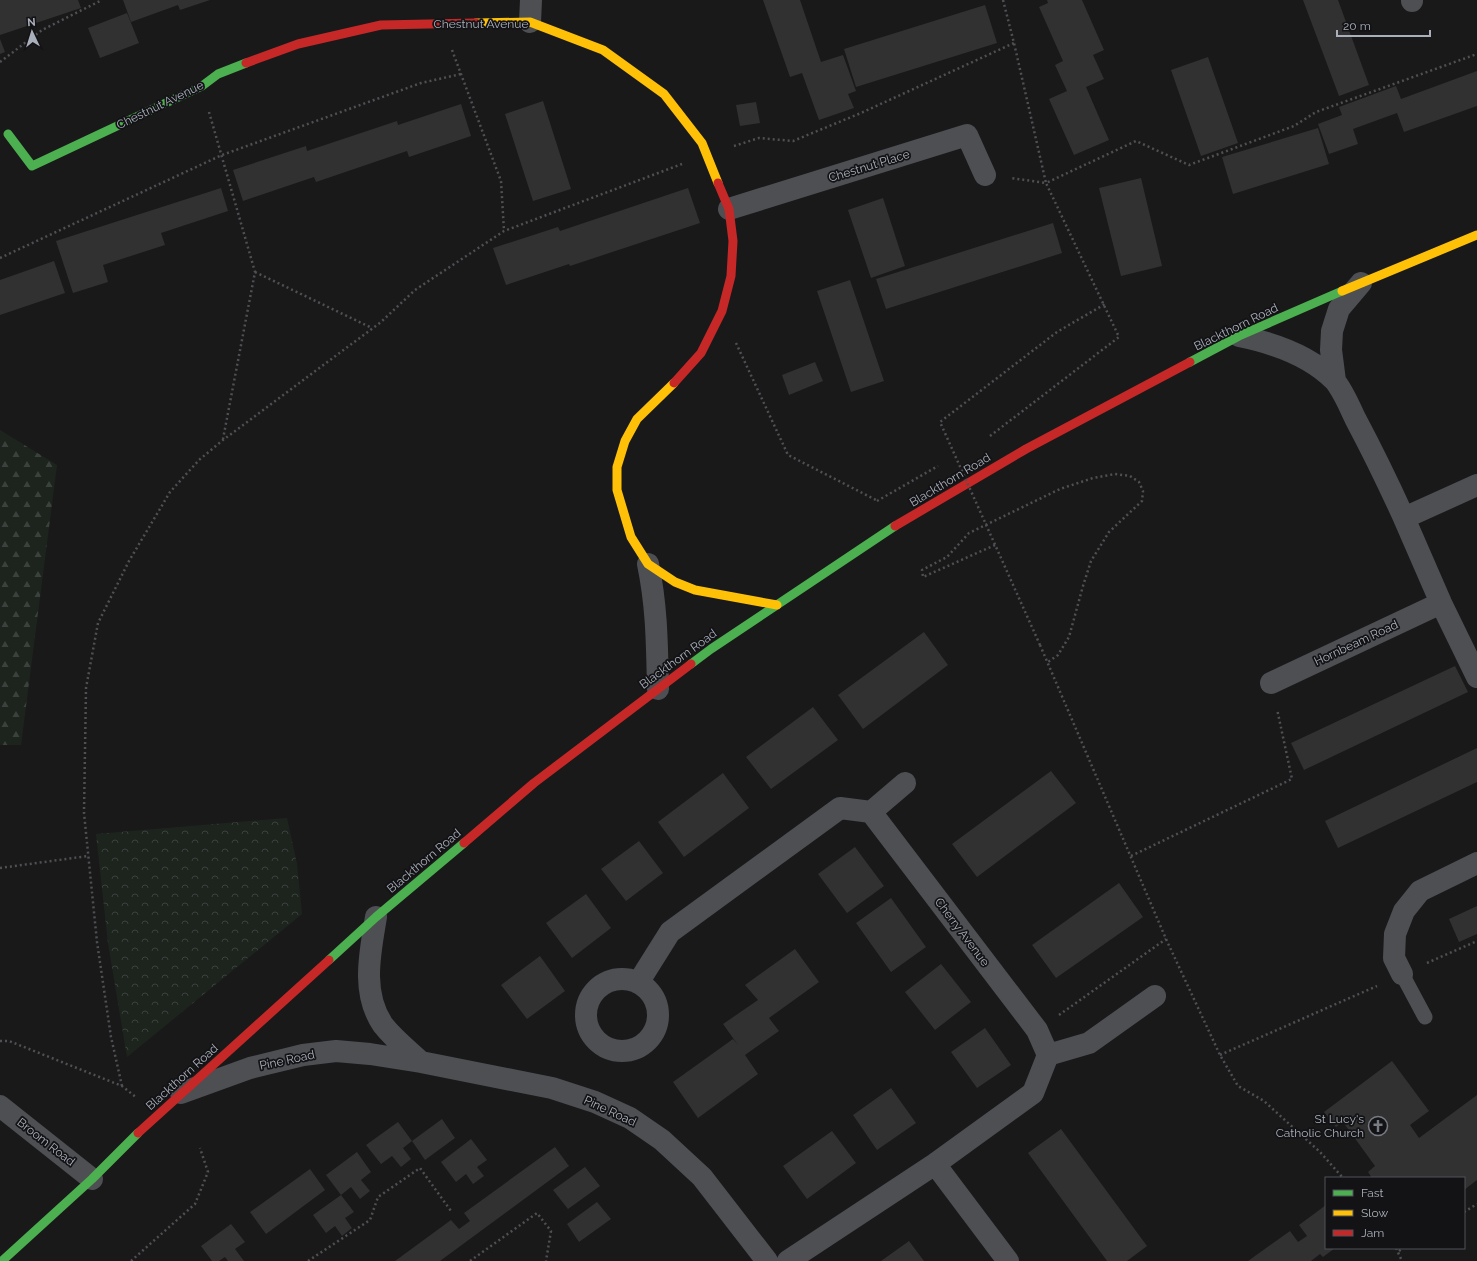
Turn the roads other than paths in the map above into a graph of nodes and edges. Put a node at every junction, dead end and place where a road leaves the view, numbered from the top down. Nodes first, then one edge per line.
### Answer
1 (531, 0) edge
2 (530, 22) junction
3 (8, 134) dead end
4 (985, 175) road end
5 (729, 209) junction
6 (1477, 235) edge
7 (1361, 283) junction
8 (1239, 336) junction
9 (1335, 381) junction
10 (1477, 485) edge
11 (1404, 518) junction
12 (648, 564) junction
13 (1441, 603) junction
14 (778, 605) junction
15 (1477, 677) edge
16 (1271, 683) road end
17 (658, 689) junction
18 (905, 783) dead end
19 (871, 812) junction
20 (1477, 863) edge
21 (376, 917) junction
22 (1402, 974) joint
23 (638, 982) dead end
24 (1155, 996) dead end
25 (1425, 1017) dead end
26 (1048, 1055) junction
27 (421, 1062) junction
28 (181, 1094) junction
29 (0, 1106) edge
30 (935, 1164) junction
31 (92, 1179) junction
32 (2, 1261) edge
33 (767, 1261) edge
34 (788, 1261) edge
35 (1008, 1261) edge

1 - 2 street
2 - 3 street, Chestnut Avenue
2 - 5 street, Chestnut Avenue
4 - 5 street, Chestnut Place
5 - 12 street, Chestnut Avenue
6 - 7 street, Blackthorn Road
7 - 8 street, Blackthorn Road
7 - 9 street
8 - 9 street
8 - 14 street, Blackthorn Road
9 - 11 street
10 - 11 street
11 - 13 street
12 - 14 street, Chestnut Avenue
12 - 17 street, Chestnut Avenue
13 - 15 street
13 - 16 street, Hornbeam Road
14 - 17 street, Blackthorn Road
17 - 21 street, Blackthorn Road
18 - 19 street
19 - 23 street
19 - 26 street, Cherry Avenue
20 - 22 street
21 - 27 street
21 - 28 street, Blackthorn Road
22 - 25 lane
24 - 26 street
26 - 30 street
27 - 28 street, Pine Road
27 - 33 street, Pine Road
28 - 31 street, Blackthorn Road
29 - 31 street, Broom Road
30 - 34 street
30 - 35 street
31 - 32 street, Blackthorn Road

